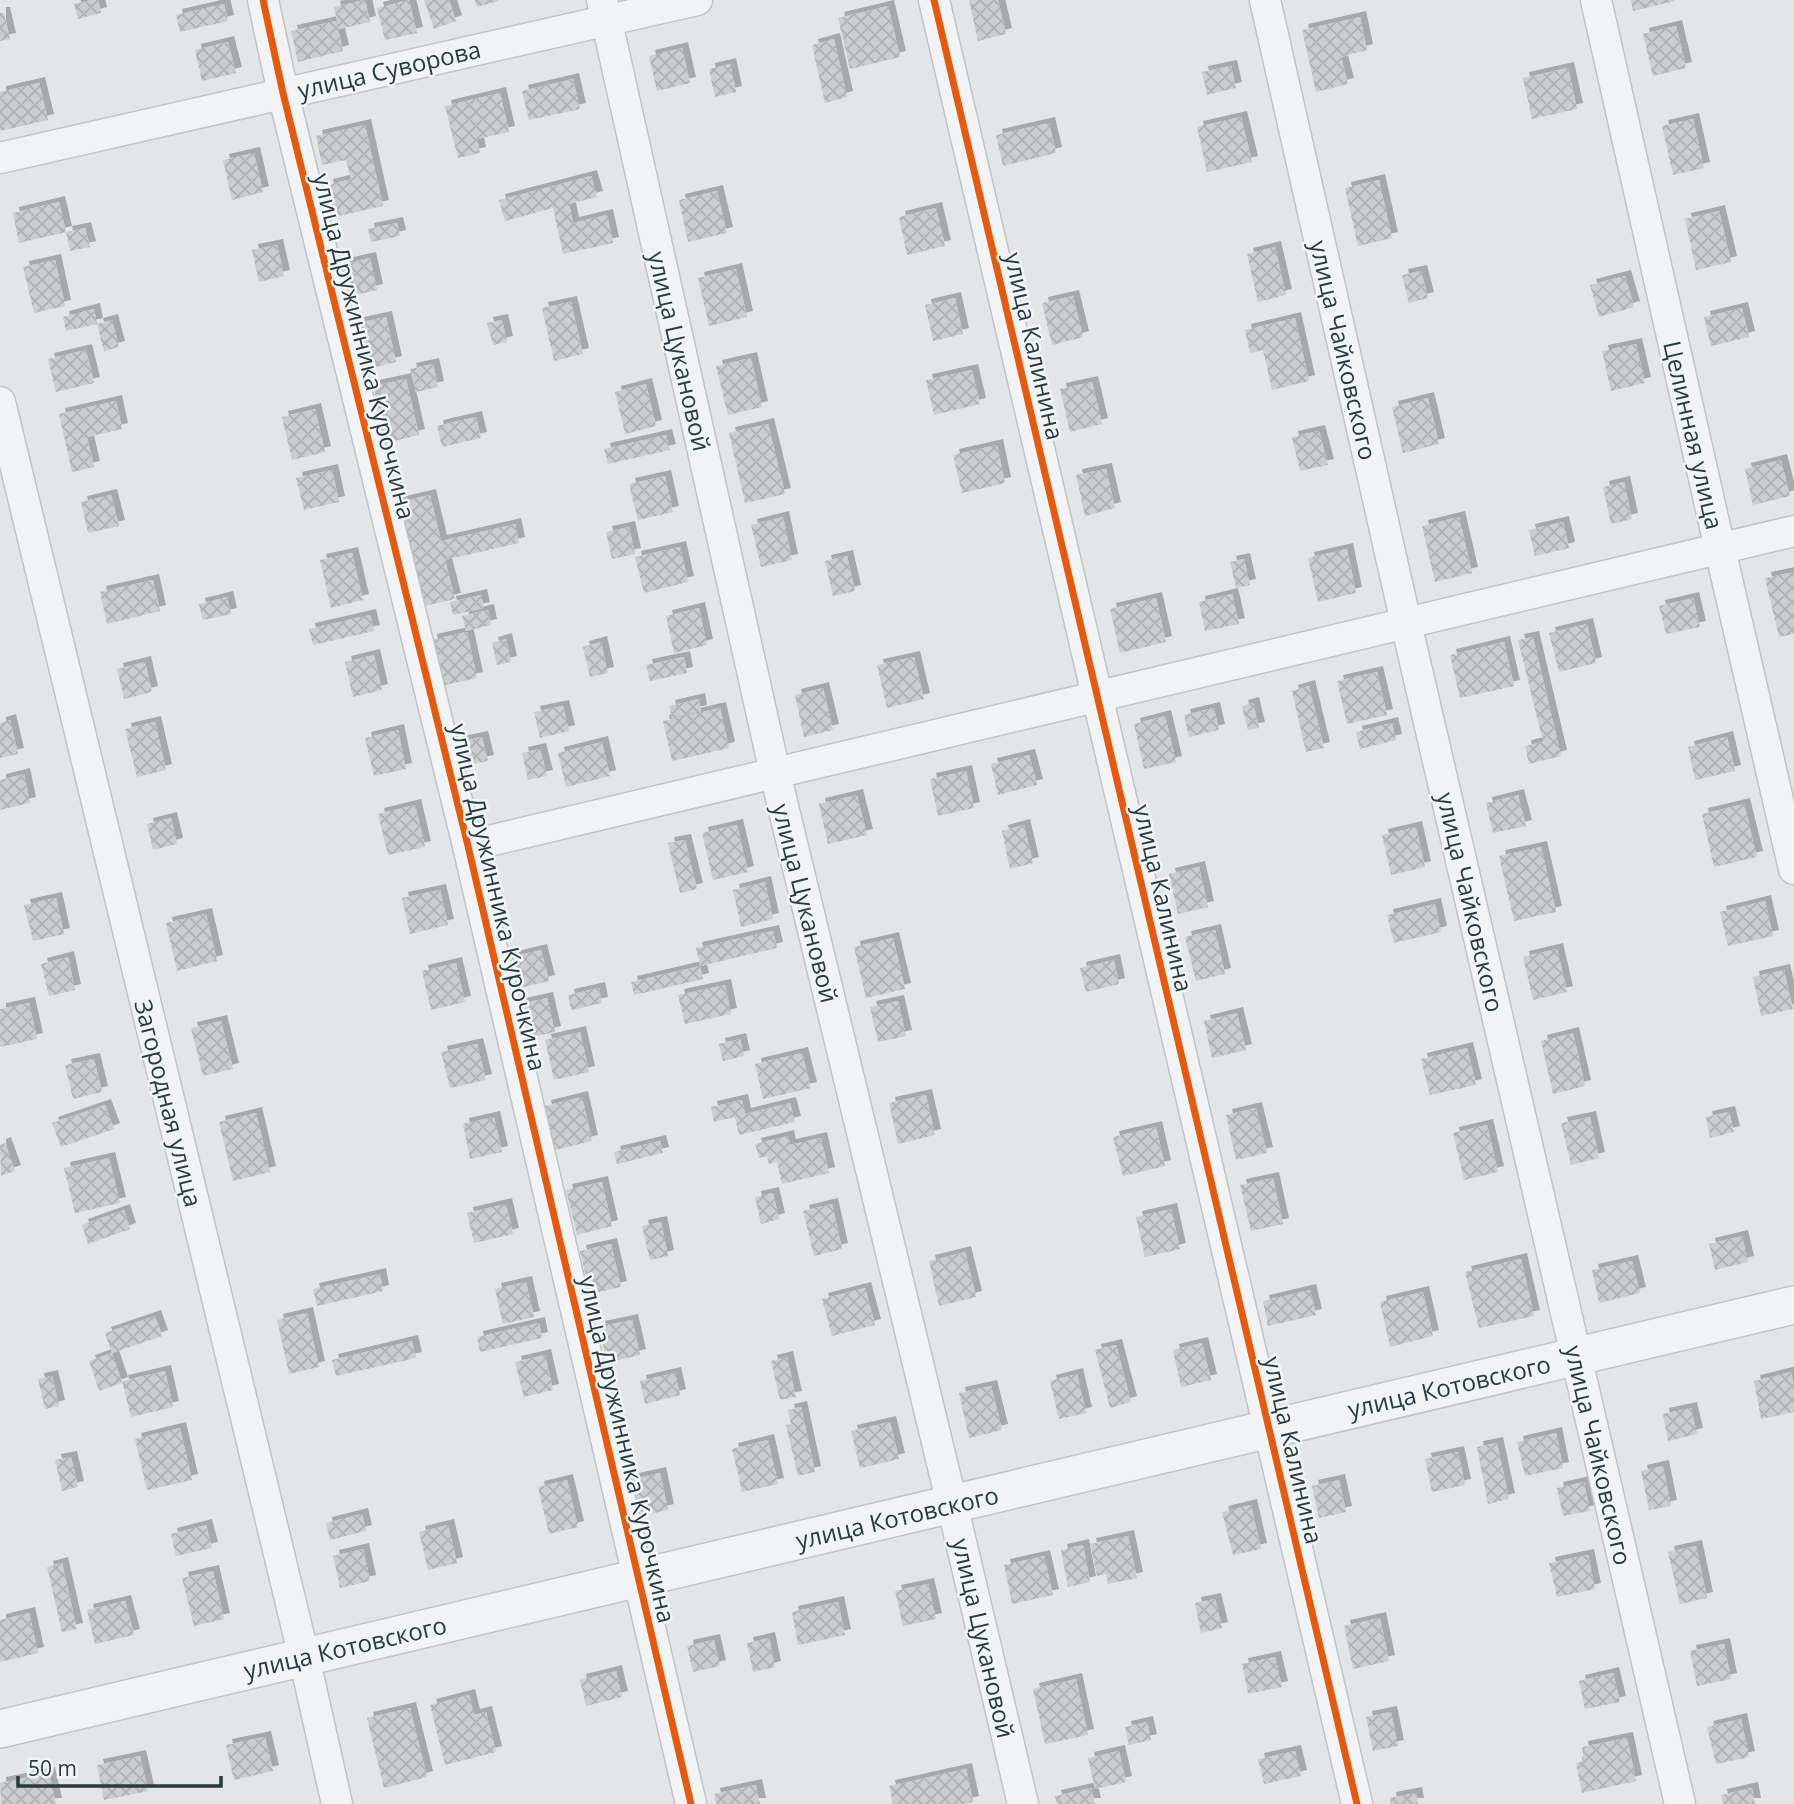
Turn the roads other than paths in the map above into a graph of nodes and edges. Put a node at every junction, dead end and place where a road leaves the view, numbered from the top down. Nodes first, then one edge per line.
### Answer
1 (263, 0) edge
2 (696, 0) edge
3 (934, 0) edge
4 (1265, 0) edge
5 (1596, 0) edge
6 (604, 10) edge
7 (283, 93) junction
8 (0, 158) edge
9 (0, 402) edge
10 (1794, 531) edge
11 (1720, 549) junction
12 (1406, 623) junction
13 (1097, 697) junction
14 (775, 773) junction
15 (468, 846) junction
16 (1794, 869) edge
17 (1794, 1305) edge
18 (1576, 1356) junction
19 (1269, 1429) junction
20 (952, 1504) junction
21 (638, 1578) junction
22 (304, 1657) junction
23 (0, 1729) edge
24 (337, 1804) edge
25 (691, 1804) edge
26 (1023, 1804) edge
27 (1357, 1804) edge
28 (1680, 1804) edge

1 - 7 street, улица Дружинника Курочкина
2 - 6 street, улица Суворова
3 - 13 street, улица Калинина
4 - 12 street, улица Чайковского
5 - 11 street, Целинная улица
6 - 7 street, улица Суворова
6 - 14 street, улица Цукановой
7 - 8 street, улица Суворова
7 - 15 street, улица Дружинника Курочкина
9 - 22 street, Загородная улица
10 - 11 street
11 - 12 street
11 - 16 street, Целинная улица
12 - 13 street
12 - 18 street, улица Чайковского
13 - 14 street
13 - 19 street, улица Калинина
14 - 15 street
14 - 20 street, улица Цукановой
15 - 21 street, улица Дружинника Курочкина
17 - 18 street, улица Котовского
18 - 19 street, улица Котовского
18 - 28 street, улица Чайковского
19 - 20 street, улица Котовского
19 - 27 street, улица Калинина
20 - 21 street, улица Котовского
20 - 26 street, улица Цукановой
21 - 22 street, улица Котовского
21 - 25 street, улица Дружинника Курочкина
22 - 23 street, улица Котовского
22 - 24 street, Загородная улица

